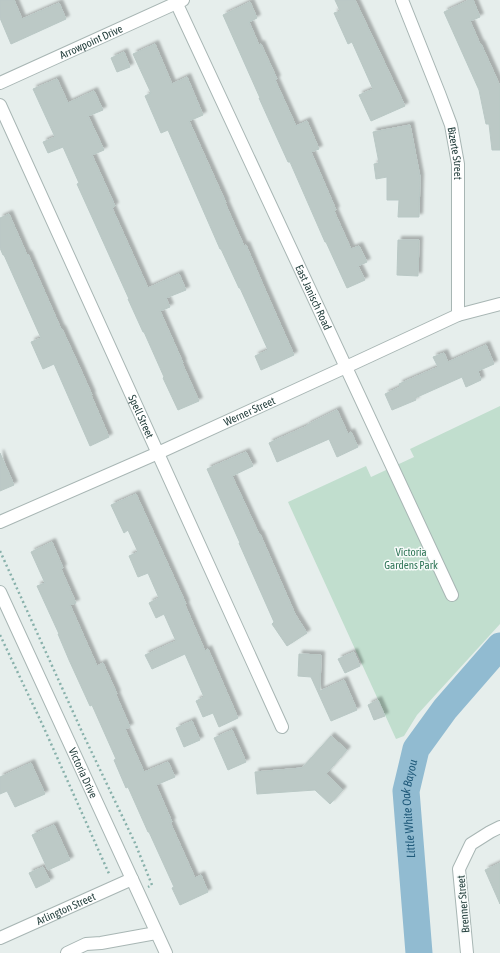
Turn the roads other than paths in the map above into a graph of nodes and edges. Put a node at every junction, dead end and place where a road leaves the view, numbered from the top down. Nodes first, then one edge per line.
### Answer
1 (402, 0) edge
2 (178, 1) edge
3 (0, 83) edge
4 (0, 105) edge
5 (500, 304) edge
6 (458, 315) junction
7 (346, 367) junction
8 (158, 453) junction
9 (0, 522) edge
10 (0, 592) edge
11 (452, 596) dead end
12 (282, 727) dead end
13 (500, 828) edge
14 (132, 879) junction
15 (156, 933) junction
16 (0, 938) edge
17 (101, 948) edge
18 (67, 953) edge
19 (166, 953) edge
20 (467, 953) edge

1 - 6 street, Bizerte Street
2 - 3 street, Arrowpoint Drive
2 - 7 street, East Janisch Road
4 - 8 street, Spell Street
5 - 6 street, Werner Street
6 - 7 street, Werner Street
7 - 8 street, Werner Street
7 - 11 street, East Janisch Road
8 - 9 street, Werner Street
8 - 12 street, Spell Street
10 - 14 street, Victoria Drive
13 - 20 street, Brenner Street
14 - 15 street, Victoria Drive
14 - 16 street, Arlington Street
15 - 17 street
15 - 19 street, Victoria Drive
17 - 18 street

